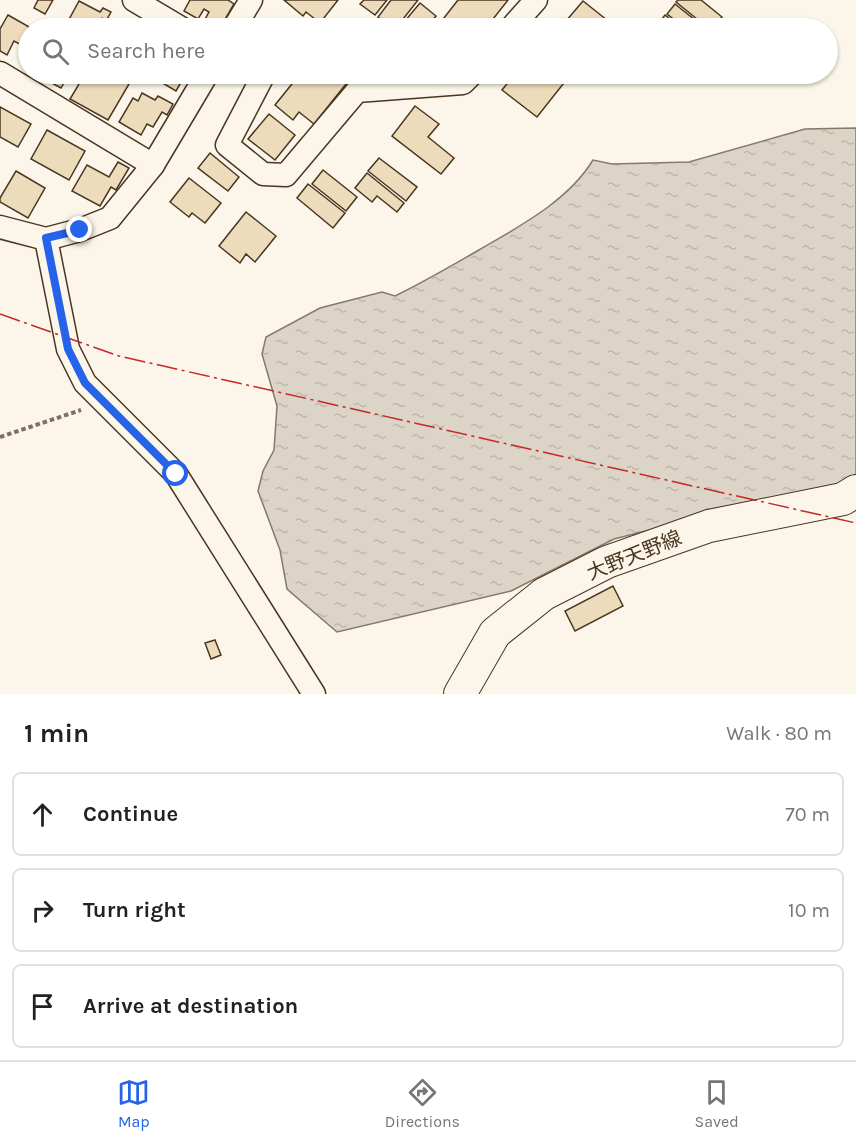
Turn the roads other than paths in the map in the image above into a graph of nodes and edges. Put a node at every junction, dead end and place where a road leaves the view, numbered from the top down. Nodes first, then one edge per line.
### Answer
1 (134, 0) edge
2 (251, 0) edge
3 (536, 0) edge
4 (164, 18) edge
5 (240, 18) edge
6 (520, 18) edge
7 (0, 73) edge
8 (18, 84) edge
9 (18, 84) edge
10 (201, 84) edge
11 (259, 84) edge
12 (463, 84) edge
13 (153, 165) junction
14 (0, 227) edge
15 (46, 238) junction
16 (856, 491) edge
17 (314, 694) edge
18 (460, 694) edge

1 - 4 street
2 - 5 street
3 - 6 street
7 - 9 street
8 - 13 street
10 - 13 street
11 - 12 street
13 - 15 street
14 - 15 street
15 - 17 street
16 - 18 main road, 大野天野線

